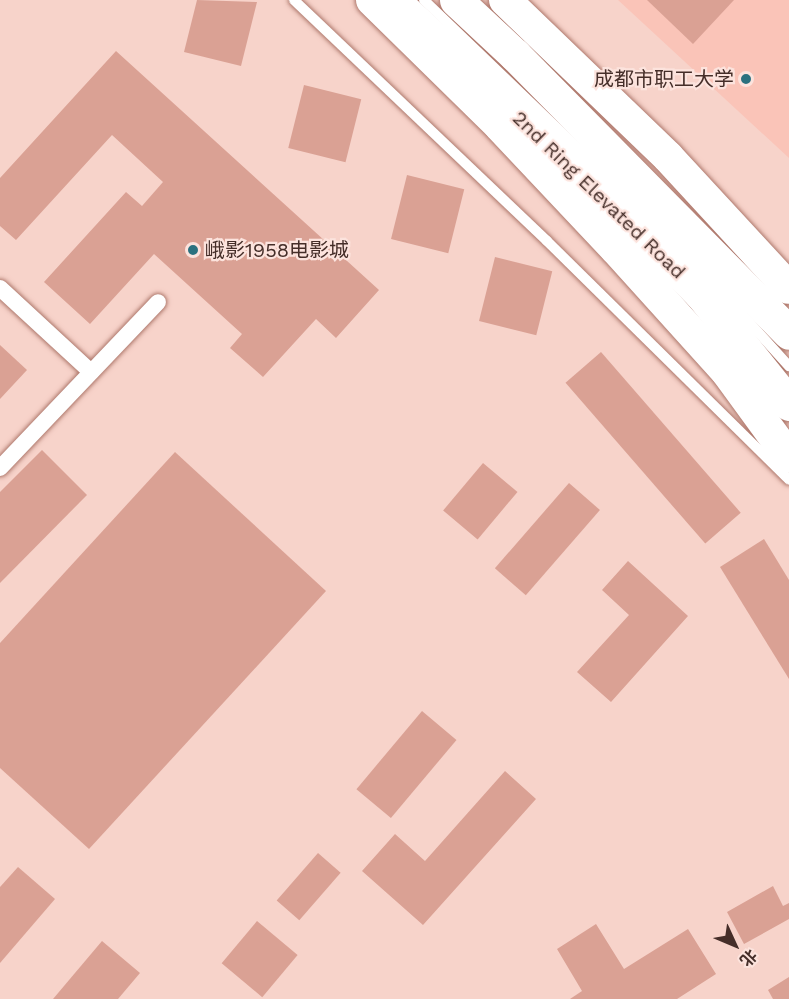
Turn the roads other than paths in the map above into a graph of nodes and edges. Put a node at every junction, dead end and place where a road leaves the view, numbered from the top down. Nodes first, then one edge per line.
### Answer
1 (294, 0) edge
2 (372, 0) edge
3 (393, 0) edge
4 (424, 0) edge
5 (456, 0) edge
6 (504, 0) edge
7 (0, 288) edge
8 (789, 288) edge
9 (158, 302) dead end
10 (789, 333) edge
11 (789, 366) edge
12 (91, 372) junction
13 (789, 404) edge
14 (789, 457) edge
15 (0, 468) edge
16 (789, 480) edge

1 - 16 lane
2 - 14 main road
3 - 13 highway, 2nd Ring Elevated Road
4 - 11 lane
5 - 10 highway, 2nd Ring Elevated Road
6 - 8 main road
7 - 12 street
9 - 12 street
12 - 15 street

